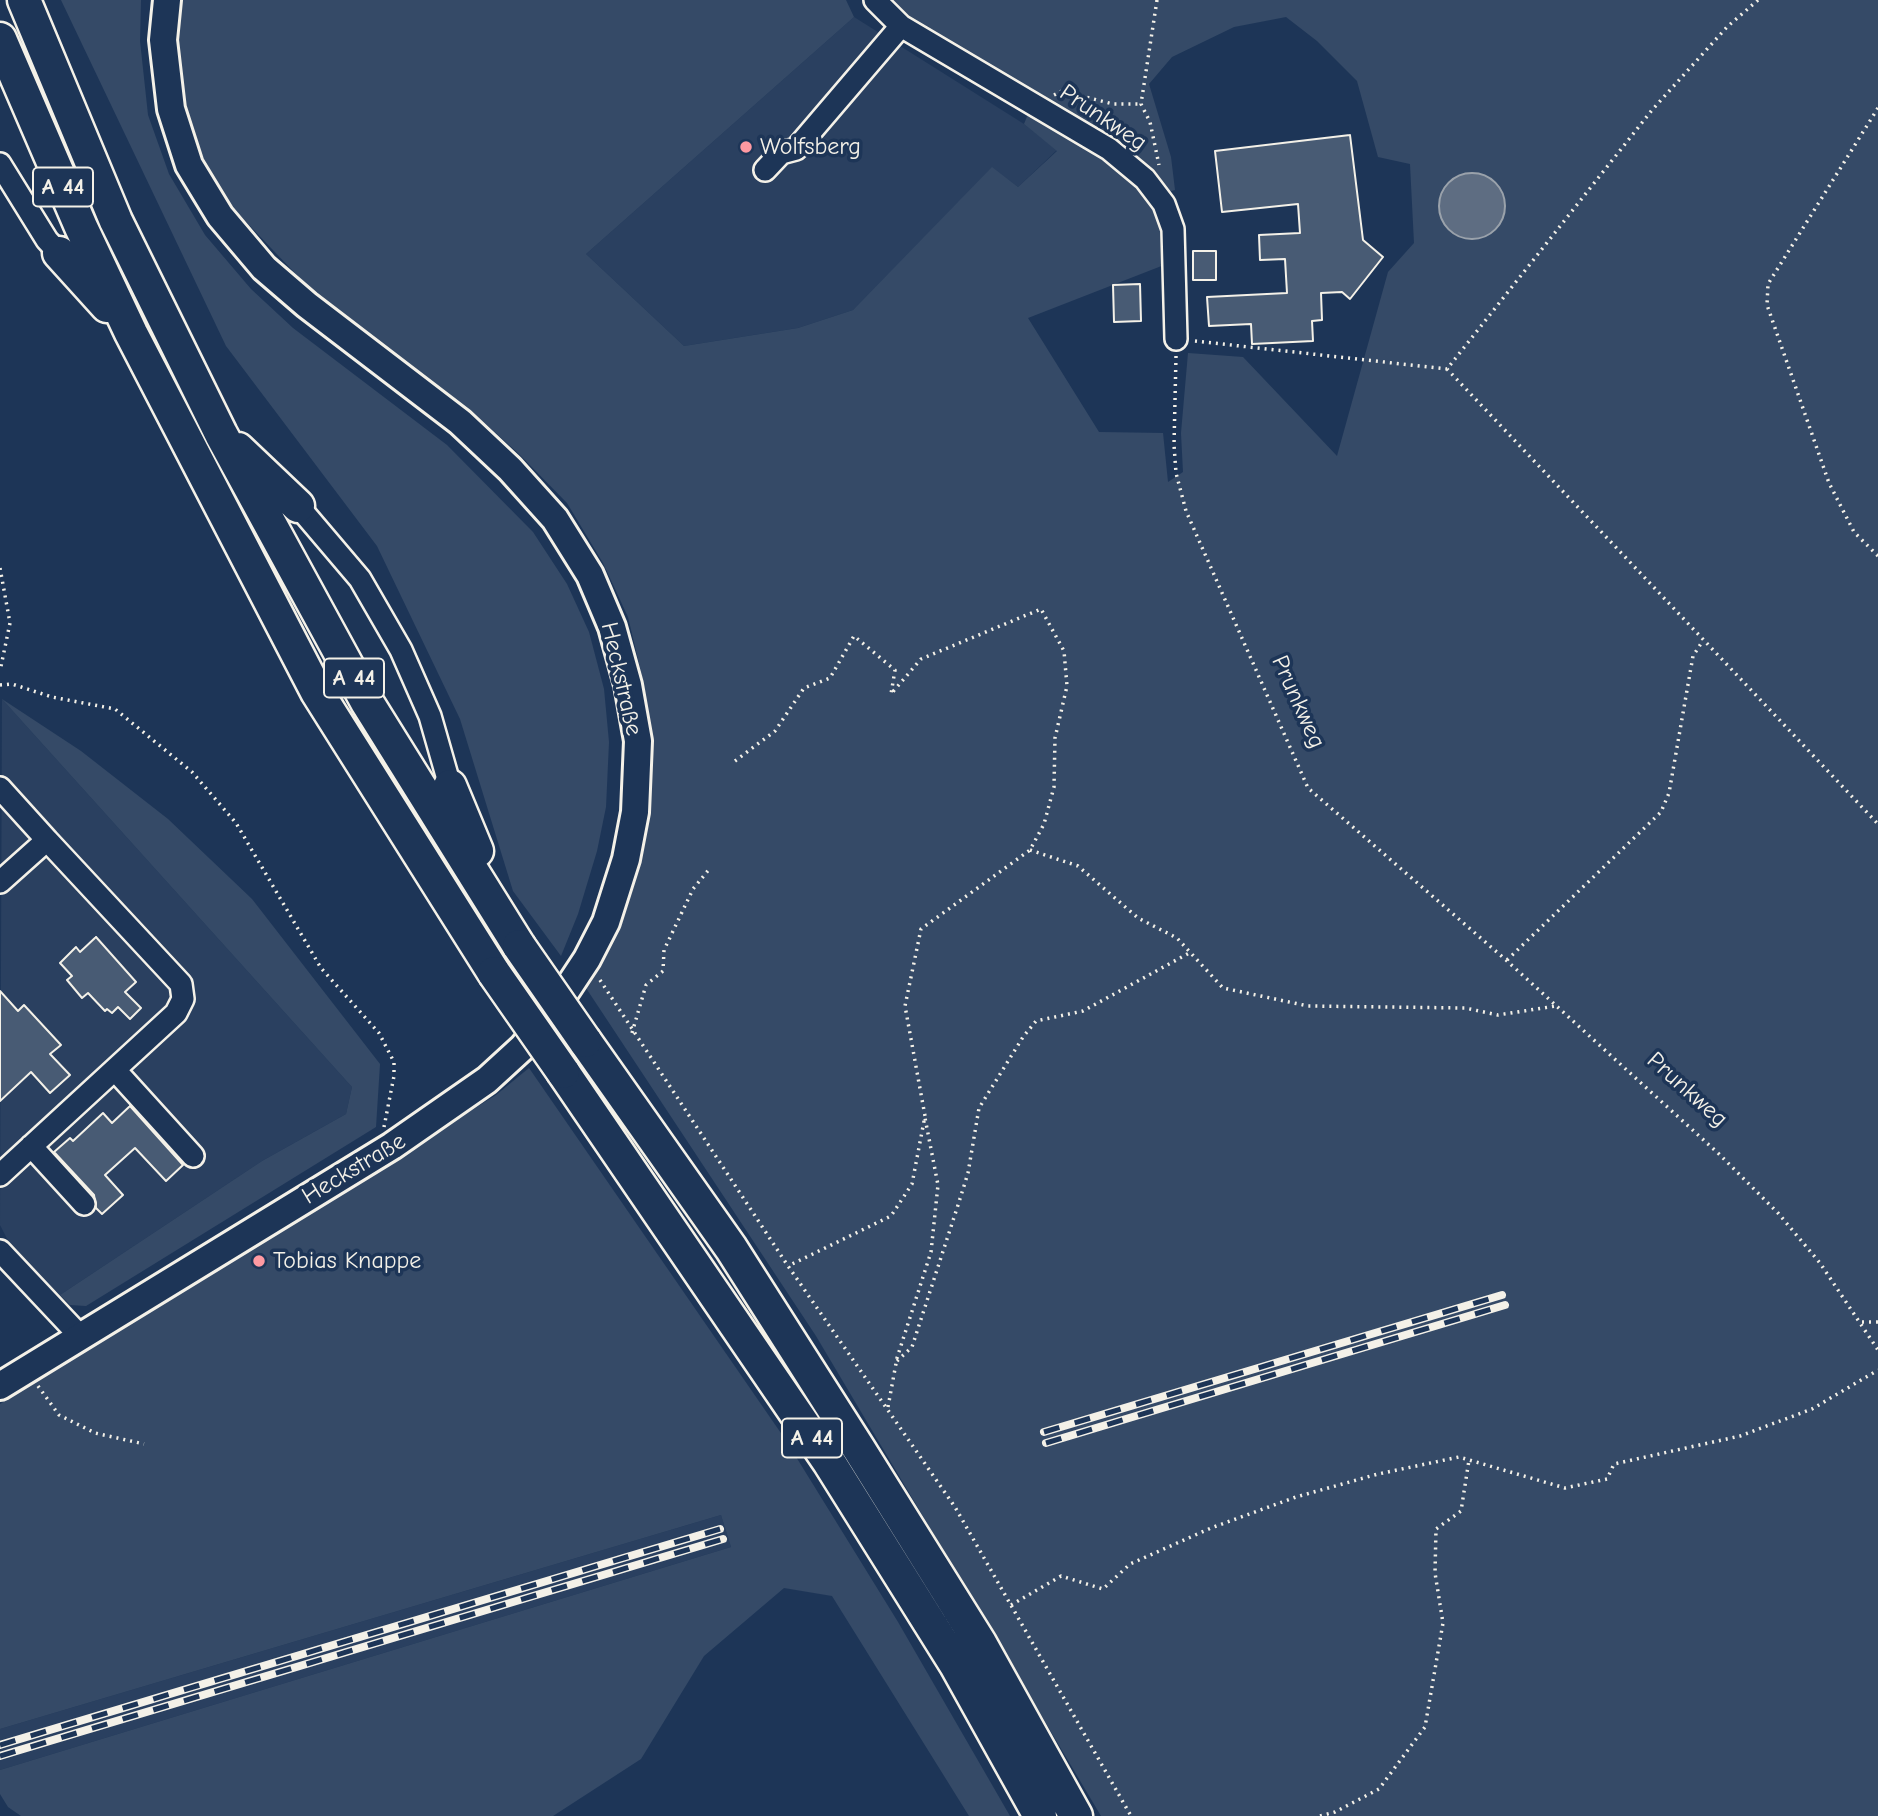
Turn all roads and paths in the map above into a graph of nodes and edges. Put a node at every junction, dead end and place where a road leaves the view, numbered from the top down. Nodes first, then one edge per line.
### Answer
1 (24, 0) edge
2 (167, 0) edge
3 (875, 0) edge
4 (1157, 0) edge
5 (1758, 0) edge
6 (901, 26) junction
7 (0, 39) edge
8 (1141, 104) junction
9 (1040, 107) junction
10 (1878, 108) edge
11 (0, 163) edge
12 (765, 170) dead end
13 (1164, 204) junction
14 (60, 253) joint
15 (131, 333) junction
16 (1176, 339) junction
17 (1447, 369) junction
18 (222, 434) junction
19 (298, 506) joint
20 (1878, 556) edge
21 (0, 568) edge
22 (1702, 642) junction
23 (0, 671) edge
24 (0, 685) edge
25 (735, 761) dead end
26 (450, 786) joint
27 (0, 788) edge
28 (1878, 824) edge
29 (47, 840) junction
30 (1030, 850) junction
31 (711, 867) dead end
32 (0, 882) edge
33 (500, 915) junction
34 (1191, 952) junction
35 (587, 959) junction
36 (1506, 960) junction
37 (1556, 1006) junction
38 (632, 1033) junction
39 (114, 1070) junction
40 (925, 1116) junction
41 (31, 1146) junction
42 (393, 1146) junction
43 (193, 1156) dead end
44 (0, 1175) edge
45 (84, 1204) dead end
46 (0, 1251) edge
47 (788, 1266) junction
48 (1862, 1322) junction
49 (1878, 1322) edge
50 (80, 1336) junction
51 (1878, 1349) edge
52 (897, 1362) junction
53 (27, 1370) junction
54 (1878, 1370) edge
55 (0, 1386) edge
56 (887, 1409) junction
57 (144, 1444) dead end
58 (1469, 1460) junction
59 (1011, 1605) junction
60 (1040, 1816) edge
61 (1076, 1816) edge
62 (1131, 1816) edge
63 (1320, 1816) edge

1 - 18 highway, A 44
2 - 35 main road, Heckstraße
3 - 6 street, Prunkweg
4 - 8 path
5 - 17 path
6 - 9 street, Prunkweg
6 - 12 street
7 - 15 highway, A 44
8 - 9 path
8 - 13 path
9 - 13 street, Prunkweg
10 - 20 path
11 - 14 street
13 - 16 street, Prunkweg
14 - 15 highway
15 - 60 highway, A 44, bridge
16 - 17 path
16 - 36 path, Prunkweg
17 - 22 path
18 - 19 highway
18 - 33 highway, A 44
19 - 26 street
21 - 23 path
22 - 28 path
22 - 36 path
24 - 42 path
25 - 30 path
26 - 33 highway
27 - 29 street
29 - 32 street
29 - 39 street
30 - 34 path
30 - 40 path
31 - 38 path
33 - 61 highway, A 44, bridge
34 - 37 path
34 - 52 path
35 - 38 path
35 - 42 main road, Heckstraße
36 - 37 path, Prunkweg
37 - 48 path, Prunkweg
38 - 47 path
39 - 41 street
39 - 43 street
40 - 47 path
40 - 52 path
41 - 44 street
41 - 45 street
42 - 50 main road, Heckstraße
46 - 50 street
47 - 56 path
48 - 49 path
48 - 51 path, Prunkweg
50 - 53 main road, Heckstraße
52 - 56 path
53 - 55 main road, Heckstraße
53 - 57 path
54 - 58 path
56 - 59 path
58 - 59 path
58 - 63 path
59 - 62 path

